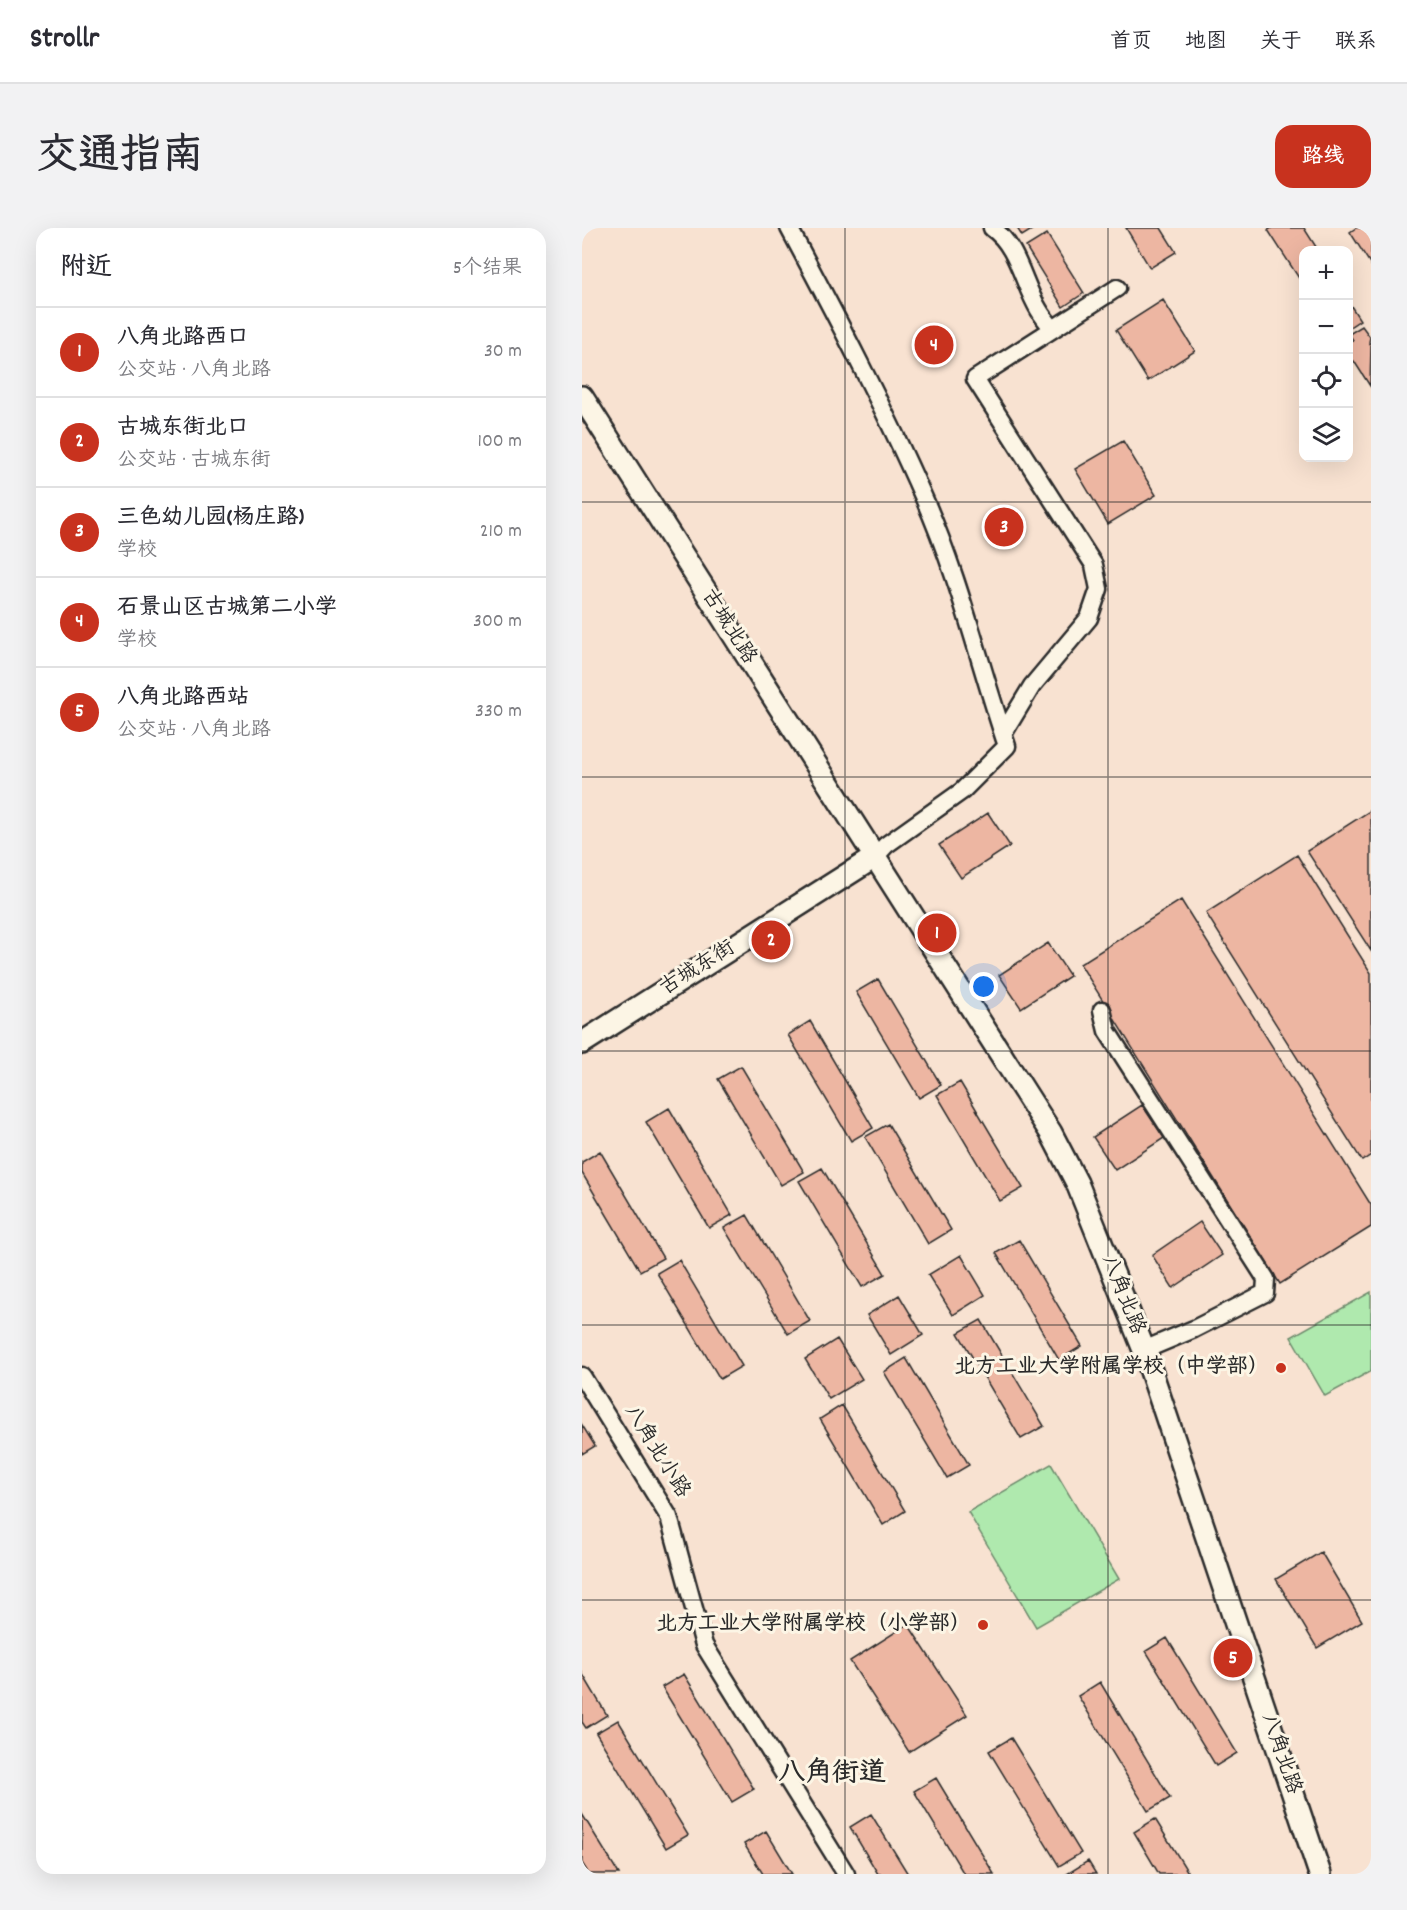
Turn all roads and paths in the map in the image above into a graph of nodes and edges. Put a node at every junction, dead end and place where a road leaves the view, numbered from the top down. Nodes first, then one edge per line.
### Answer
1 (789, 228) edge
2 (992, 228) edge
3 (1117, 288) dead end
4 (1053, 329) junction
5 (582, 397) edge
6 (1004, 734) junction
7 (875, 857) junction
8 (1102, 1010) dead end
9 (582, 1043) edge
10 (1144, 1350) junction
11 (582, 1376) edge
12 (846, 1874) edge
13 (1320, 1874) edge

1 - 6 street
2 - 4 street
3 - 4 street
4 - 6 street
5 - 7 street, 古城北路
6 - 7 street
7 - 9 street, 古城东街
7 - 10 street, 八角北路
8 - 10 street
10 - 13 street, 八角北路
11 - 12 street, 八角北小路

